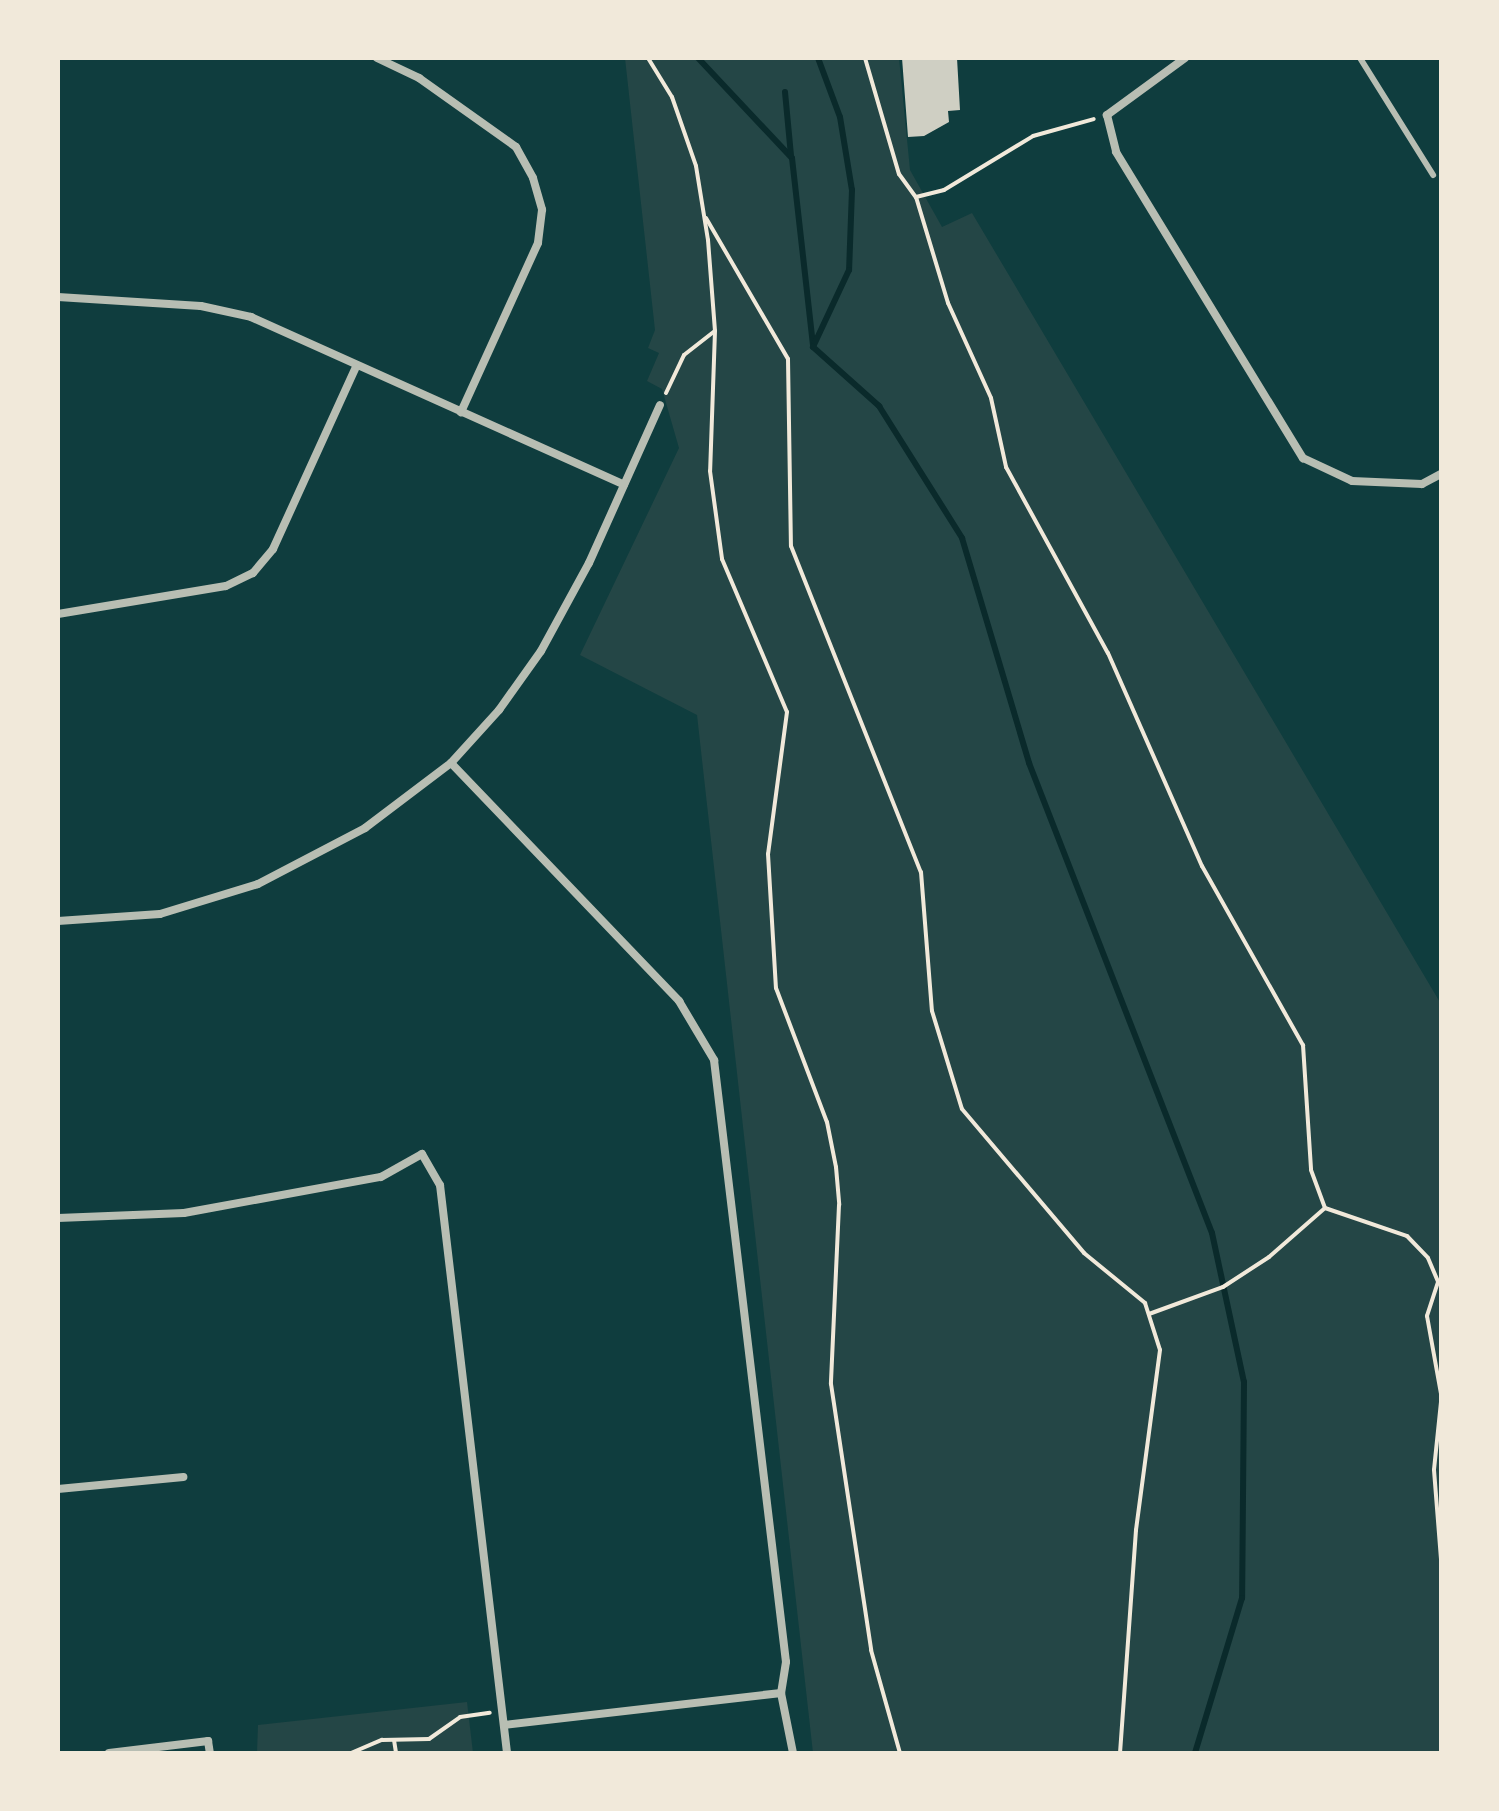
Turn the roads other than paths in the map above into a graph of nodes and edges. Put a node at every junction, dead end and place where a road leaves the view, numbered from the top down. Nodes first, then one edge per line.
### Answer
1 (377, 58) edge
2 (1185, 58) edge
3 (1360, 58) edge
4 (1433, 175) dead end
5 (58, 297) edge
6 (357, 365) junction
7 (660, 405) road end
8 (461, 412) junction
9 (1441, 474) edge
10 (624, 485) junction
11 (58, 614) edge
12 (451, 763) junction
13 (58, 921) edge
14 (58, 1218) edge
15 (183, 1477) dead end
16 (58, 1489) edge
17 (781, 1693) junction
18 (504, 1725) junction
19 (109, 1753) edge
20 (210, 1753) edge
21 (507, 1753) edge
22 (793, 1753) edge

1 - 8 street
2 - 9 street
3 - 4 lane
5 - 6 street
6 - 8 street
6 - 11 street
7 - 10 street
8 - 10 street
10 - 12 street
12 - 13 street
12 - 17 street
14 - 18 street
15 - 16 street
17 - 18 street
17 - 22 street
18 - 21 street
19 - 20 street

